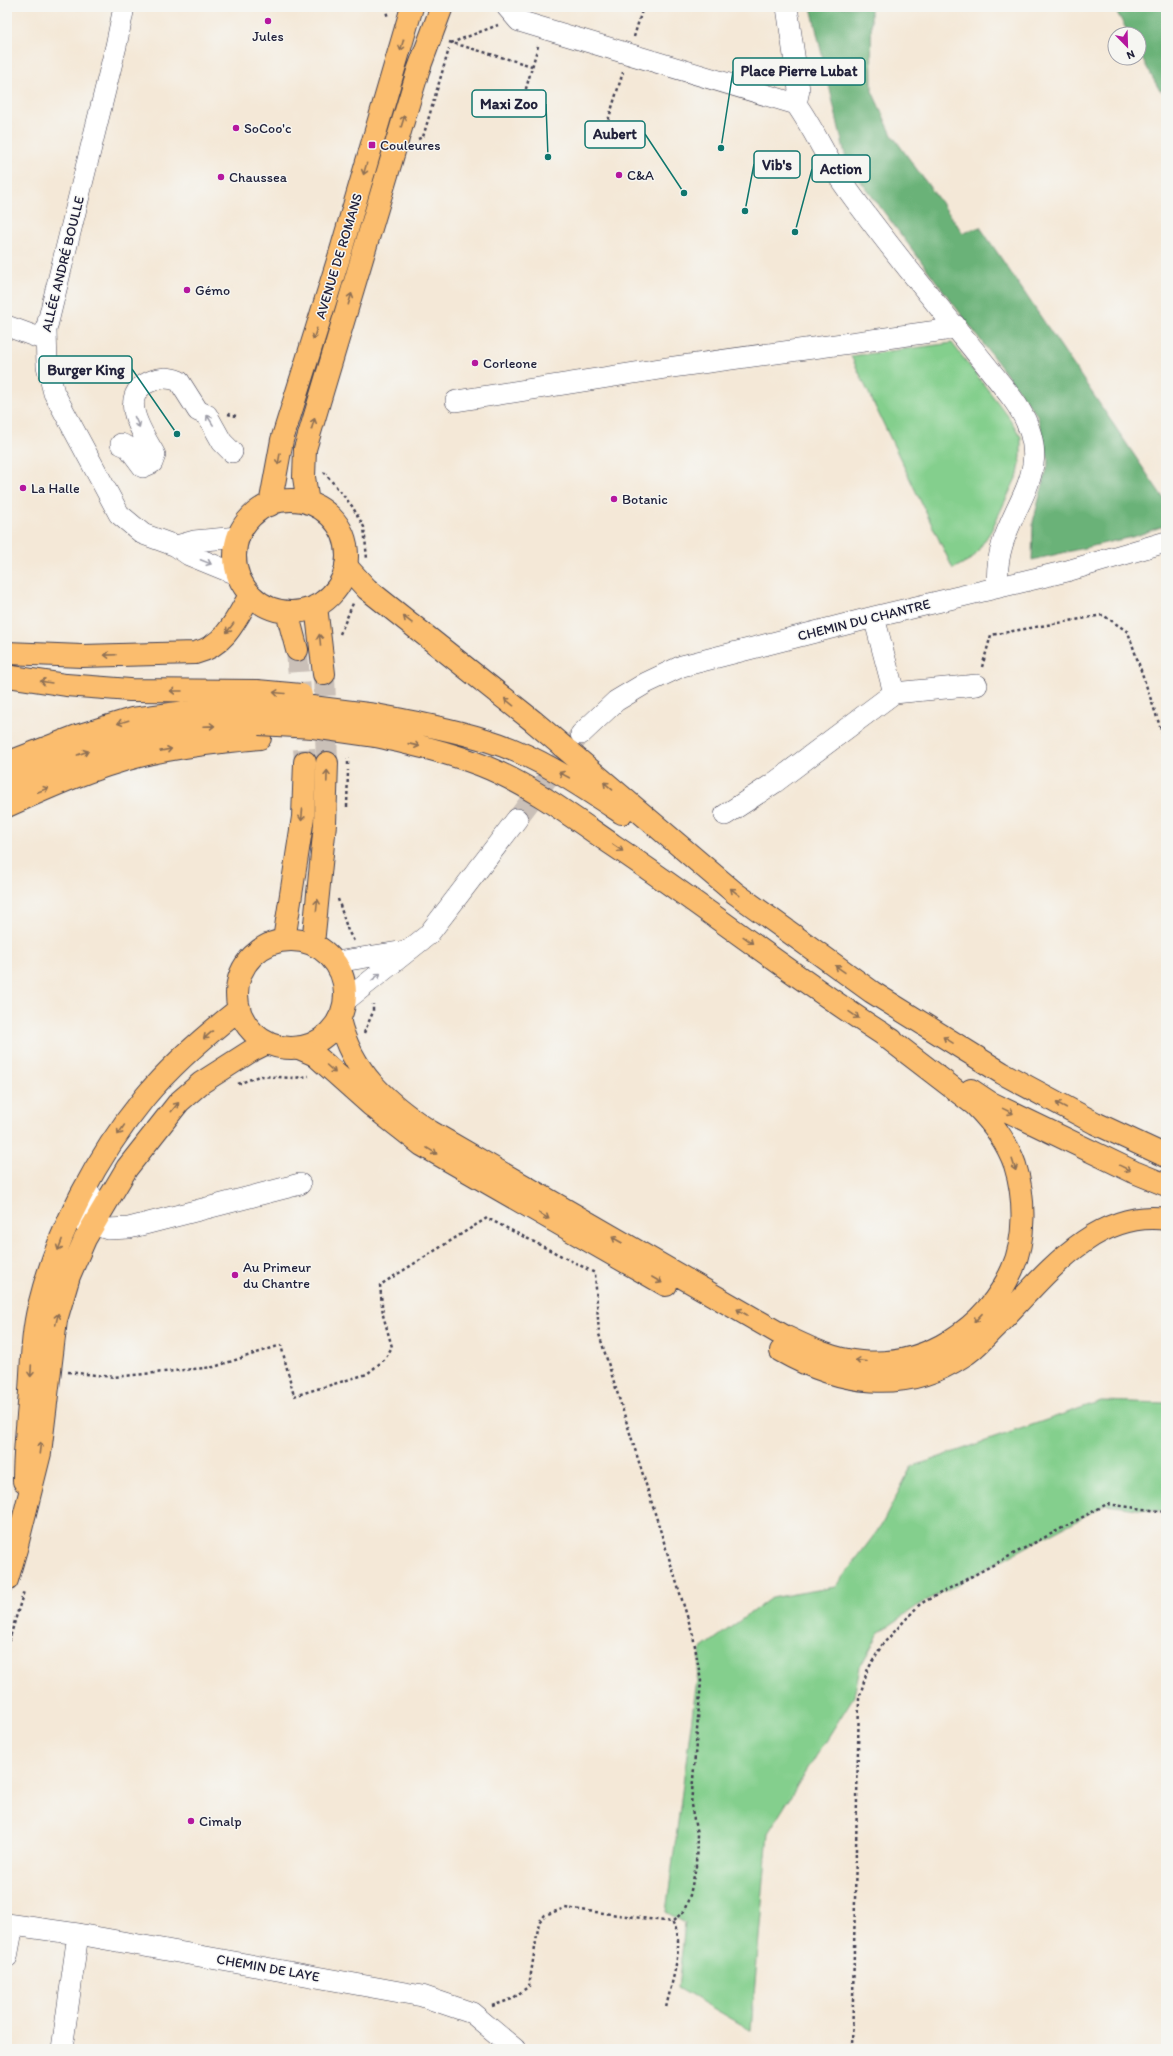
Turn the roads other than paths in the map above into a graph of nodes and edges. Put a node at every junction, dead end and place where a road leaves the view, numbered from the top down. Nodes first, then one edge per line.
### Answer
1 (124, 7) edge
2 (412, 7) edge
3 (444, 8) edge
4 (509, 9) edge
5 (788, 11) edge
6 (796, 104) junction
7 (955, 325) junction
8 (7, 326) edge
9 (45, 340) junction
10 (456, 401) dead end
11 (121, 444) dead end
12 (232, 452) dead end
13 (308, 503) junction
14 (270, 505) junction
15 (238, 537) junction
16 (1166, 542) edge
17 (176, 546) junction
18 (346, 566) junction
19 (238, 575) junction
20 (998, 587) junction
21 (250, 595) junction
22 (316, 606) junction
23 (286, 612) junction
24 (874, 617) junction
25 (296, 650) tunnel mouth
26 (7, 653) edge
27 (324, 674) tunnel mouth
28 (7, 676) edge
29 (977, 685) road end
30 (894, 693) junction
31 (259, 715) junction
32 (375, 718) junction
33 (581, 734) tunnel mouth
34 (305, 762) tunnel mouth
35 (7, 763) edge
36 (327, 763) tunnel mouth
37 (7, 782) edge
38 (7, 806) edge
39 (725, 815) dead end
40 (517, 819) tunnel mouth
41 (702, 866) junction
42 (284, 940) junction
43 (313, 944) junction
44 (408, 950) junction
45 (336, 962) junction
46 (238, 1010) junction
47 (342, 1010) junction
48 (880, 1032) junction
49 (267, 1043) junction
50 (299, 1048) junction
51 (1166, 1156) edge
52 (99, 1163) junction
53 (300, 1184) dead end
54 (1166, 1185) edge
55 (1166, 1219) edge
56 (93, 1225) junction
57 (24, 1512) junction
58 (16, 1582) edge
59 (10, 1925) edge
60 (78, 1934) junction
61 (7, 1957) edge
62 (62, 2049) edge
63 (515, 2049) edge

1 - 9 street, ALLÉE ANDRÉ BOULLE
2 -> 14 main road, AVENUE DE ROMANS
13 -> 3 main road, AVENUE DE ROMANS
4 - 6 street
5 - 6 street
6 - 7 street
7 - 10 street
7 - 20 street
8 - 9 street
9 - 17 street, ALLÉE ANDRÉ BOULLE
12 -> 11 street
13 - 14 main road
13 - 18 main road
14 - 15 main road
15 - 17 street
15 - 19 main road
16 - 20 street, CHEMIN DU CHANTRE
17 -> 19 street, ALLÉE ANDRÉ BOULLE
18 - 22 main road
41 -> 18 main road
19 - 21 main road
20 - 24 street, CHEMIN DU CHANTRE
21 - 23 main road
21 -> 26 main road
22 - 23 main road
27 -> 22 main road
23 - 25 main road
24 - 30 street
24 - 33 street, CHEMIN DU CHANTRE
31 -> 28 main road
29 - 30 street
30 - 39 street
32 -> 31 main road, bridge
31 - 32 main road, bridge
31 -> 35 main road
37 -> 31 main road
38 -> 31 main road
41 -> 32 main road
32 -> 48 main road
34 -> 42 main road
43 -> 36 main road
40 - 44 street
51 -> 41 main road
42 - 43 main road
42 - 46 main road
43 - 45 main road
44 - 45 street
47 -> 44 street
45 - 47 main road
46 - 49 main road
46 -> 52 main road
48 -> 47 main road
47 - 50 main road
48 -> 54 main road
49 - 50 main road
56 -> 49 main road
50 -> 55 main road
52 - 56 street
52 -> 57 main road
53 - 56 street
57 -> 56 main road
57 - 58 main road
59 - 60 street, CHEMIN DE LAYE
59 - 61 street
60 - 62 street
60 - 63 street, CHEMIN DE LAYE

